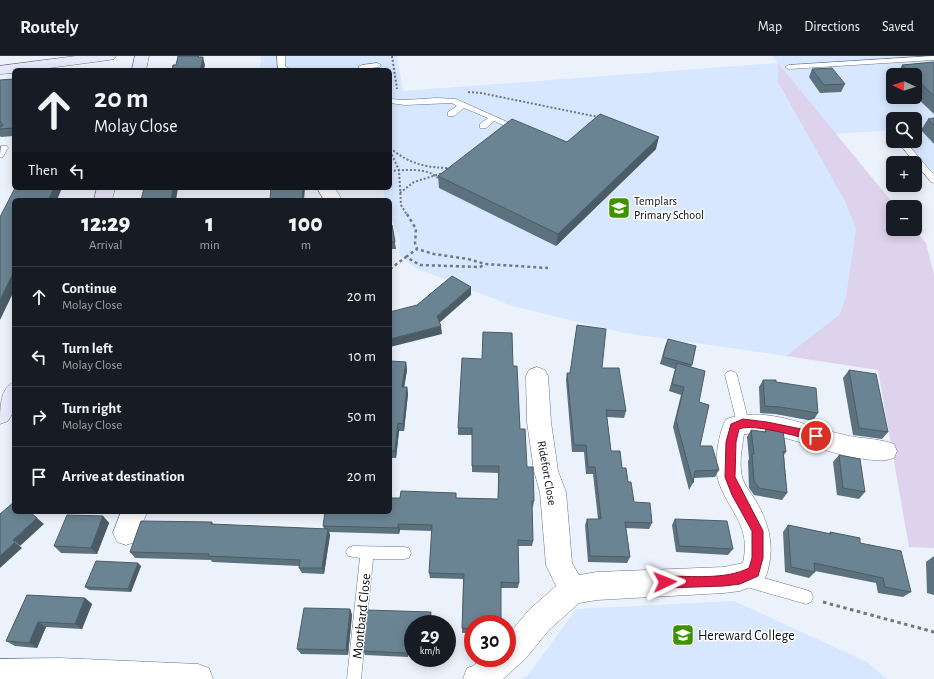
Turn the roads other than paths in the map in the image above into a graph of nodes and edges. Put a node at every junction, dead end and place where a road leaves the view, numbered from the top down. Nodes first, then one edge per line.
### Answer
1 (109, 56) edge
2 (142, 56) edge
3 (281, 56) edge
4 (376, 56) edge
5 (934, 58) edge
6 (362, 67) dead end
7 (788, 67) dead end
8 (12, 68) edge
9 (16, 68) edge
10 (139, 68) edge
11 (284, 68) edge
12 (377, 68) edge
13 (0, 70) edge
14 (392, 102) edge
15 (463, 105) junction
16 (451, 114) dead end
17 (493, 118) junction
18 (483, 126) dead end
19 (529, 133) edge
20 (907, 148) edge
21 (934, 180) edge
22 (731, 375) dead end
23 (537, 376) dead end
24 (12, 394) edge
25 (0, 414) edge
26 (743, 423) junction
27 (885, 451) dead end
28 (404, 553) dead end
29 (732, 579) junction
30 (572, 590) junction
31 (806, 597) road end
32 (496, 668) edge
33 (0, 674) edge
34 (109, 677) edge
35 (198, 679) edge
36 (354, 679) edge

1 - 9 street
2 - 10 street
3 - 11 lane
4 - 12 lane
5 - 7 lane
6 - 12 lane
8 - 13 street
14 - 15 lane
15 - 16 lane
15 - 17 lane
17 - 18 lane
17 - 19 lane
20 - 21 lane
22 - 26 lane
23 - 30 street, Ridefort Close
24 - 25 street
26 - 27 street
26 - 29 street
28 - 36 lane, Montbard Close
29 - 30 street
29 - 31 lane
30 - 32 street
33 - 34 street
34 - 35 street

